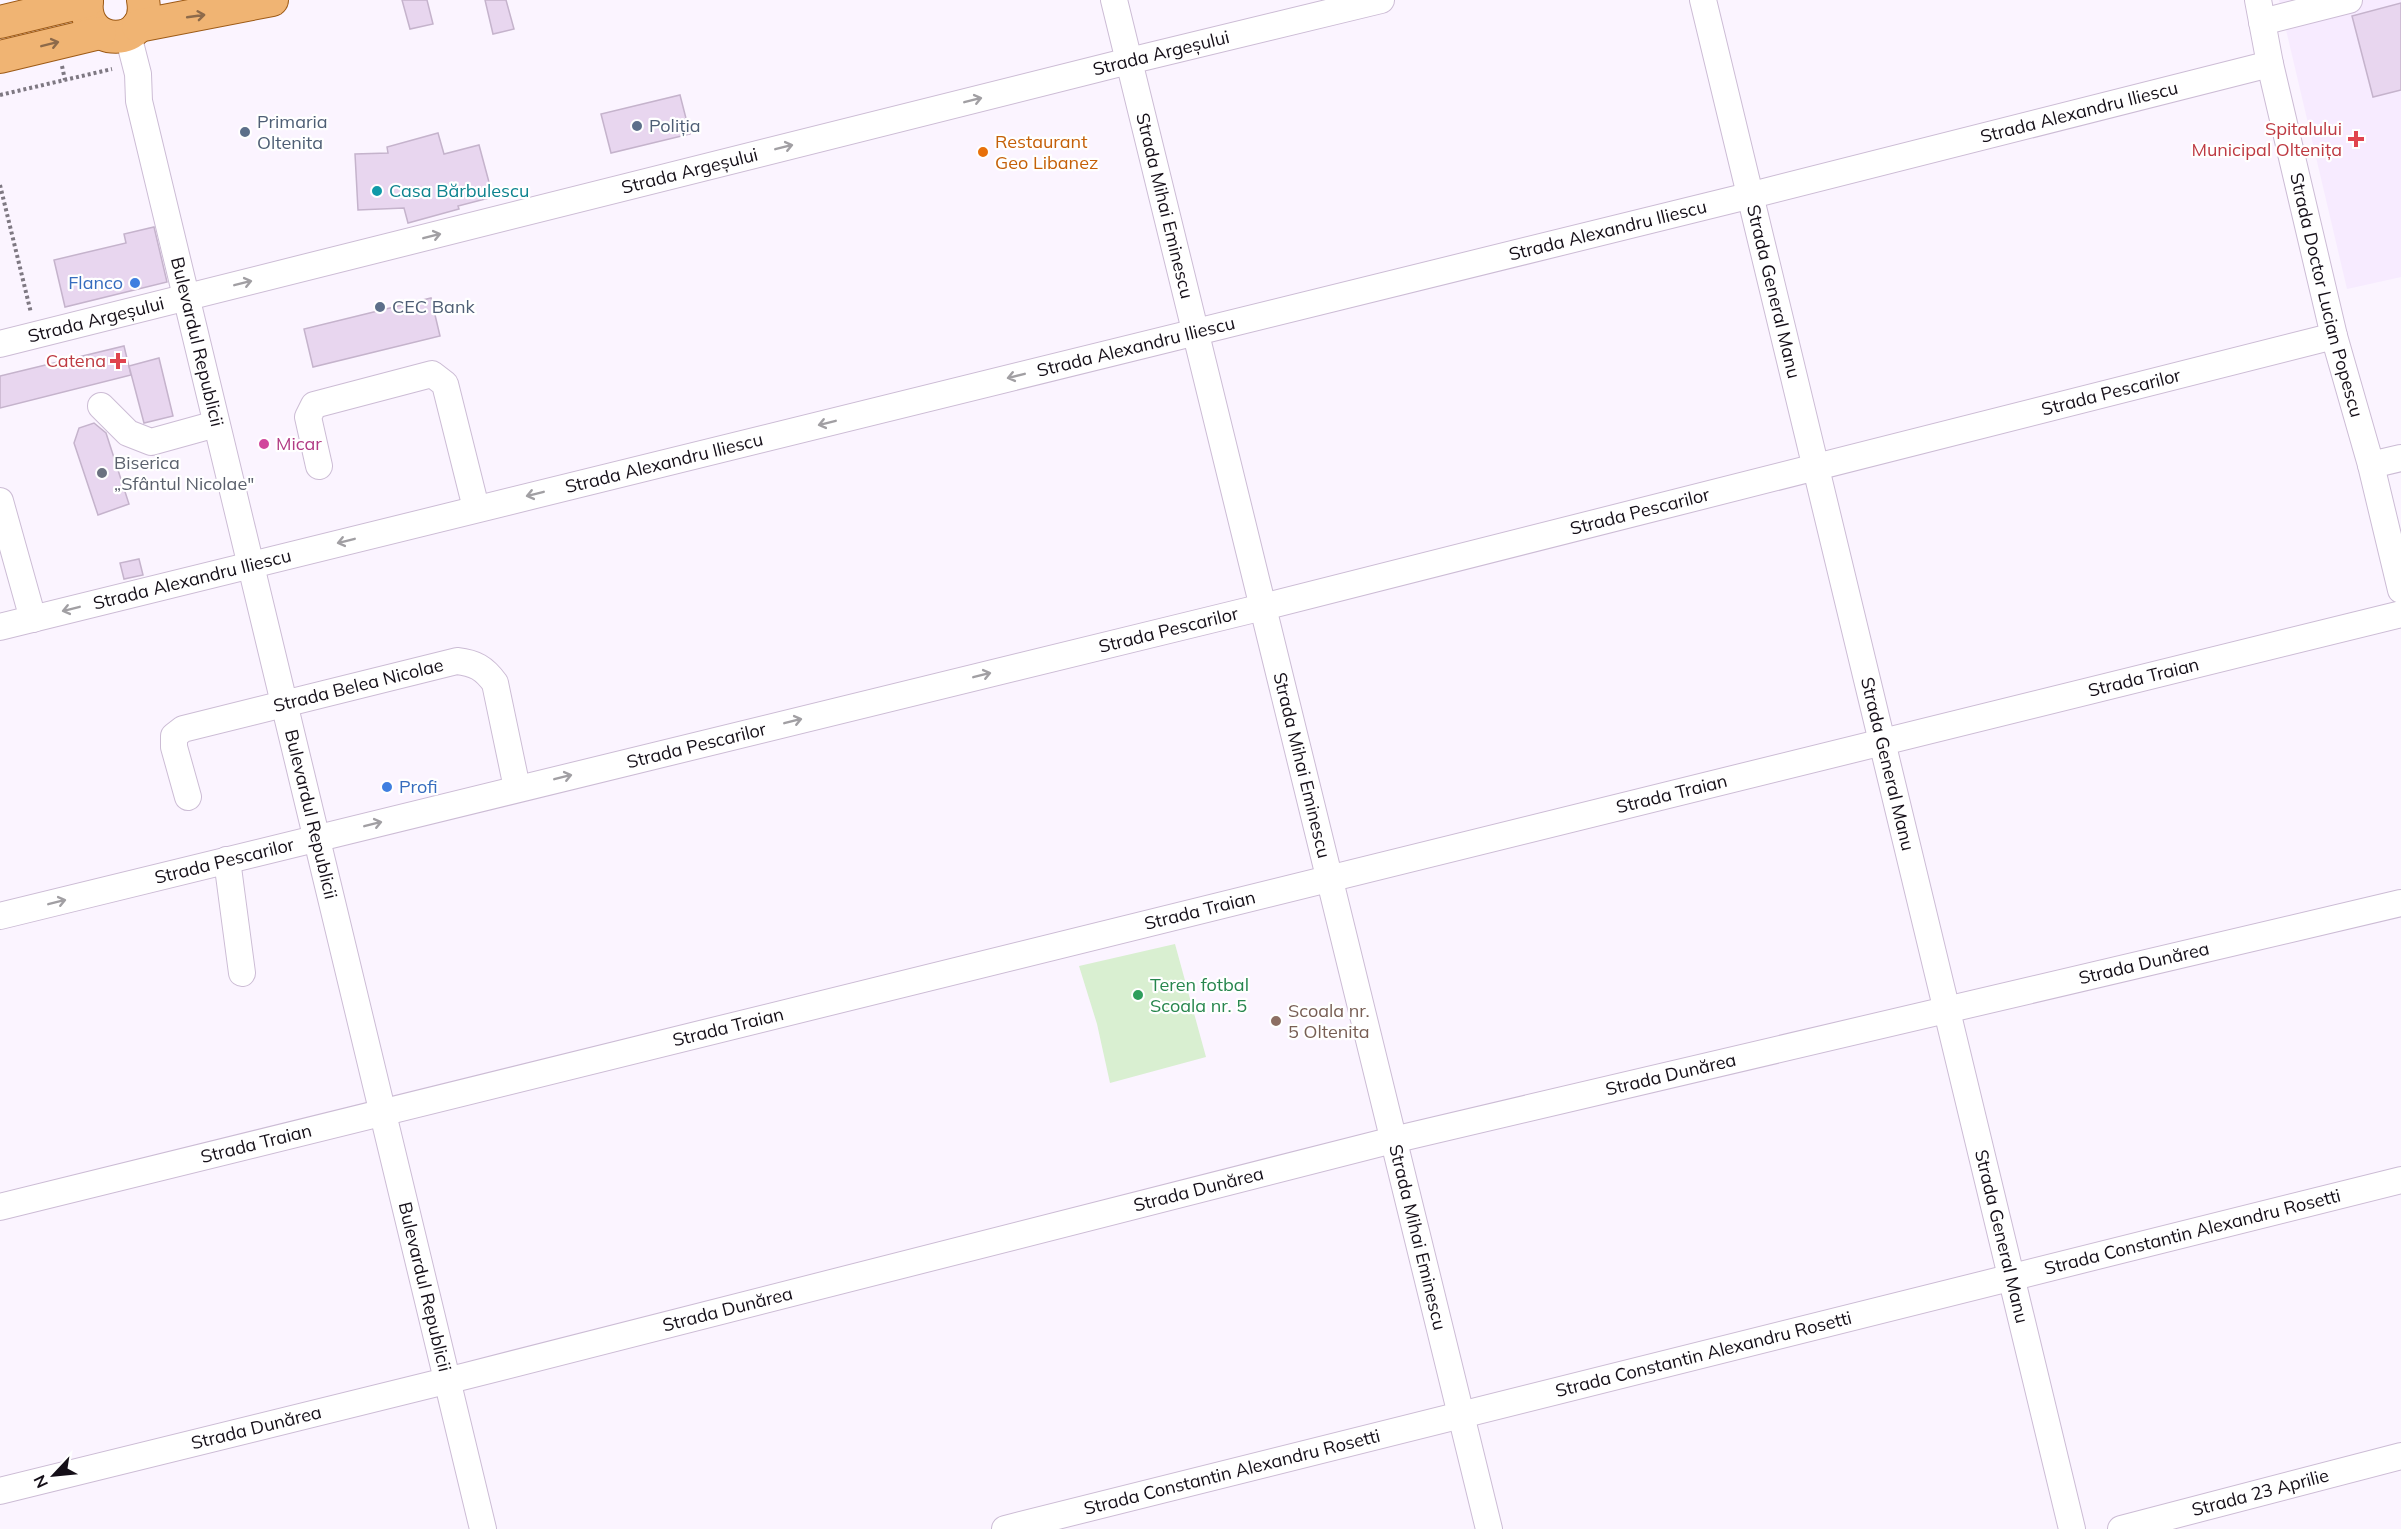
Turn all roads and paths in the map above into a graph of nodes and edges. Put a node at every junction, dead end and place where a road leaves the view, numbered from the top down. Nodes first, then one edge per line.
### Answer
1 (87, 0) edge
2 (272, 0) edge
3 (1114, 0) edge
4 (1381, 0) edge
5 (1703, 0) edge
6 (2334, 2) edge
7 (2260, 11) edge
8 (0, 22) edge
9 (124, 26) edge
10 (0, 57) edge
11 (1129, 61) junction
12 (2270, 64) junction
13 (112, 69) dead end
14 (0, 95) edge
15 (0, 185) edge
16 (1752, 195) junction
17 (186, 298) junction
18 (1195, 332) junction
19 (36, 335) junction
20 (2334, 336) junction
21 (0, 344) edge
22 (101, 406) dead end
23 (216, 424) junction
24 (2401, 458) edge
25 (2371, 465) junction
26 (319, 466) dead end
27 (1816, 466) junction
28 (0, 501) edge
29 (476, 508) junction
30 (251, 566) junction
31 (2401, 590) edge
32 (1263, 606) junction
33 (2401, 614) edge
34 (33, 619) junction
35 (0, 627) edge
36 (284, 705) junction
37 (1883, 741) junction
38 (517, 788) junction
39 (188, 797) dead end
40 (316, 838) junction
41 (227, 860) junction
42 (1329, 878) junction
43 (2401, 903) edge
44 (0, 916) edge
45 (242, 973) dead end
46 (1947, 1010) junction
47 (382, 1112) junction
48 (1393, 1140) junction
49 (2401, 1180) edge
50 (0, 1208) edge
51 (2012, 1278) junction
52 (448, 1381) junction
53 (1461, 1415) junction
54 (2401, 1456) edge
55 (0, 1491) edge
56 (483, 1529) edge
57 (1005, 1529) edge
58 (1489, 1529) edge
59 (2072, 1529) edge
60 (2121, 1529) edge

1 - 8 main road
1 - 9 main road
9 -> 2 main road
3 - 11 street, Strada Mihai Eminescu
4 - 11 street, Strada Argeșului
5 - 16 street, Strada General Manu
6 - 7 street
7 - 12 street, Strada Doctor Lucian Popescu
10 -> 9 main road
9 - 17 street, Bulevardul Republicii
17 -> 11 street, Strada Argeșului
11 - 18 street, Strada Mihai Eminescu
12 - 16 street, Strada Alexandru Iliescu
12 - 20 street, Strada Doctor Lucian Popescu
13 - 14 path
15 - 19 path
16 - 18 street, Strada Alexandru Iliescu
16 - 27 street, Strada General Manu
17 - 19 street, Strada Argeșului
17 - 23 street, Bulevardul Republicii
18 -> 29 street, Strada Alexandru Iliescu
18 - 32 street, Strada Mihai Eminescu
19 - 21 street, Strada Argeșului
20 - 25 street, Strada Doctor Lucian Popescu
20 - 27 street, Strada Pescarilor
22 - 23 street
23 - 30 street, Bulevardul Republicii
24 - 25 street
25 - 31 street, Strada Doctor Lucian Popescu
26 - 29 street
27 - 32 street, Strada Pescarilor
27 - 37 street, Strada General Manu
28 - 34 street
29 -> 30 street, Strada Alexandru Iliescu
30 -> 34 street, Strada Alexandru Iliescu
30 - 36 street, Bulevardul Republicii
38 -> 32 street, Strada Pescarilor
32 - 42 street, Strada Mihai Eminescu
33 - 37 street, Strada Traian
34 - 35 street, Strada Alexandru Iliescu
36 - 38 street, Strada Belea Nicolae
36 - 39 street, Strada Belea Nicolae
36 - 40 street, Bulevardul Republicii
37 - 42 street, Strada Traian
37 - 46 street, Strada General Manu
40 -> 38 street, Strada Pescarilor
40 - 41 street, Strada Pescarilor
40 - 47 street, Bulevardul Republicii
44 -> 41 street, Strada Pescarilor
41 - 45 street
42 - 47 street, Strada Traian
42 - 48 street, Strada Mihai Eminescu
43 - 46 street, Strada Dunărea
46 - 48 street, Strada Dunărea
46 - 51 street, Strada General Manu
47 - 50 street, Strada Traian
47 - 52 street, Bulevardul Republicii
48 - 52 street, Strada Dunărea
48 - 53 street, Strada Mihai Eminescu
49 - 51 street, Strada Constantin Alexandru Rosetti
51 - 53 street, Strada Constantin Alexandru Rosetti
51 - 59 street, Strada General Manu
52 - 55 street, Strada Dunărea
52 - 56 street, Bulevardul Republicii
53 - 57 street, Strada Constantin Alexandru Rosetti
53 - 58 street, Strada Mihai Eminescu
54 - 60 street, Strada 23 Aprilie

